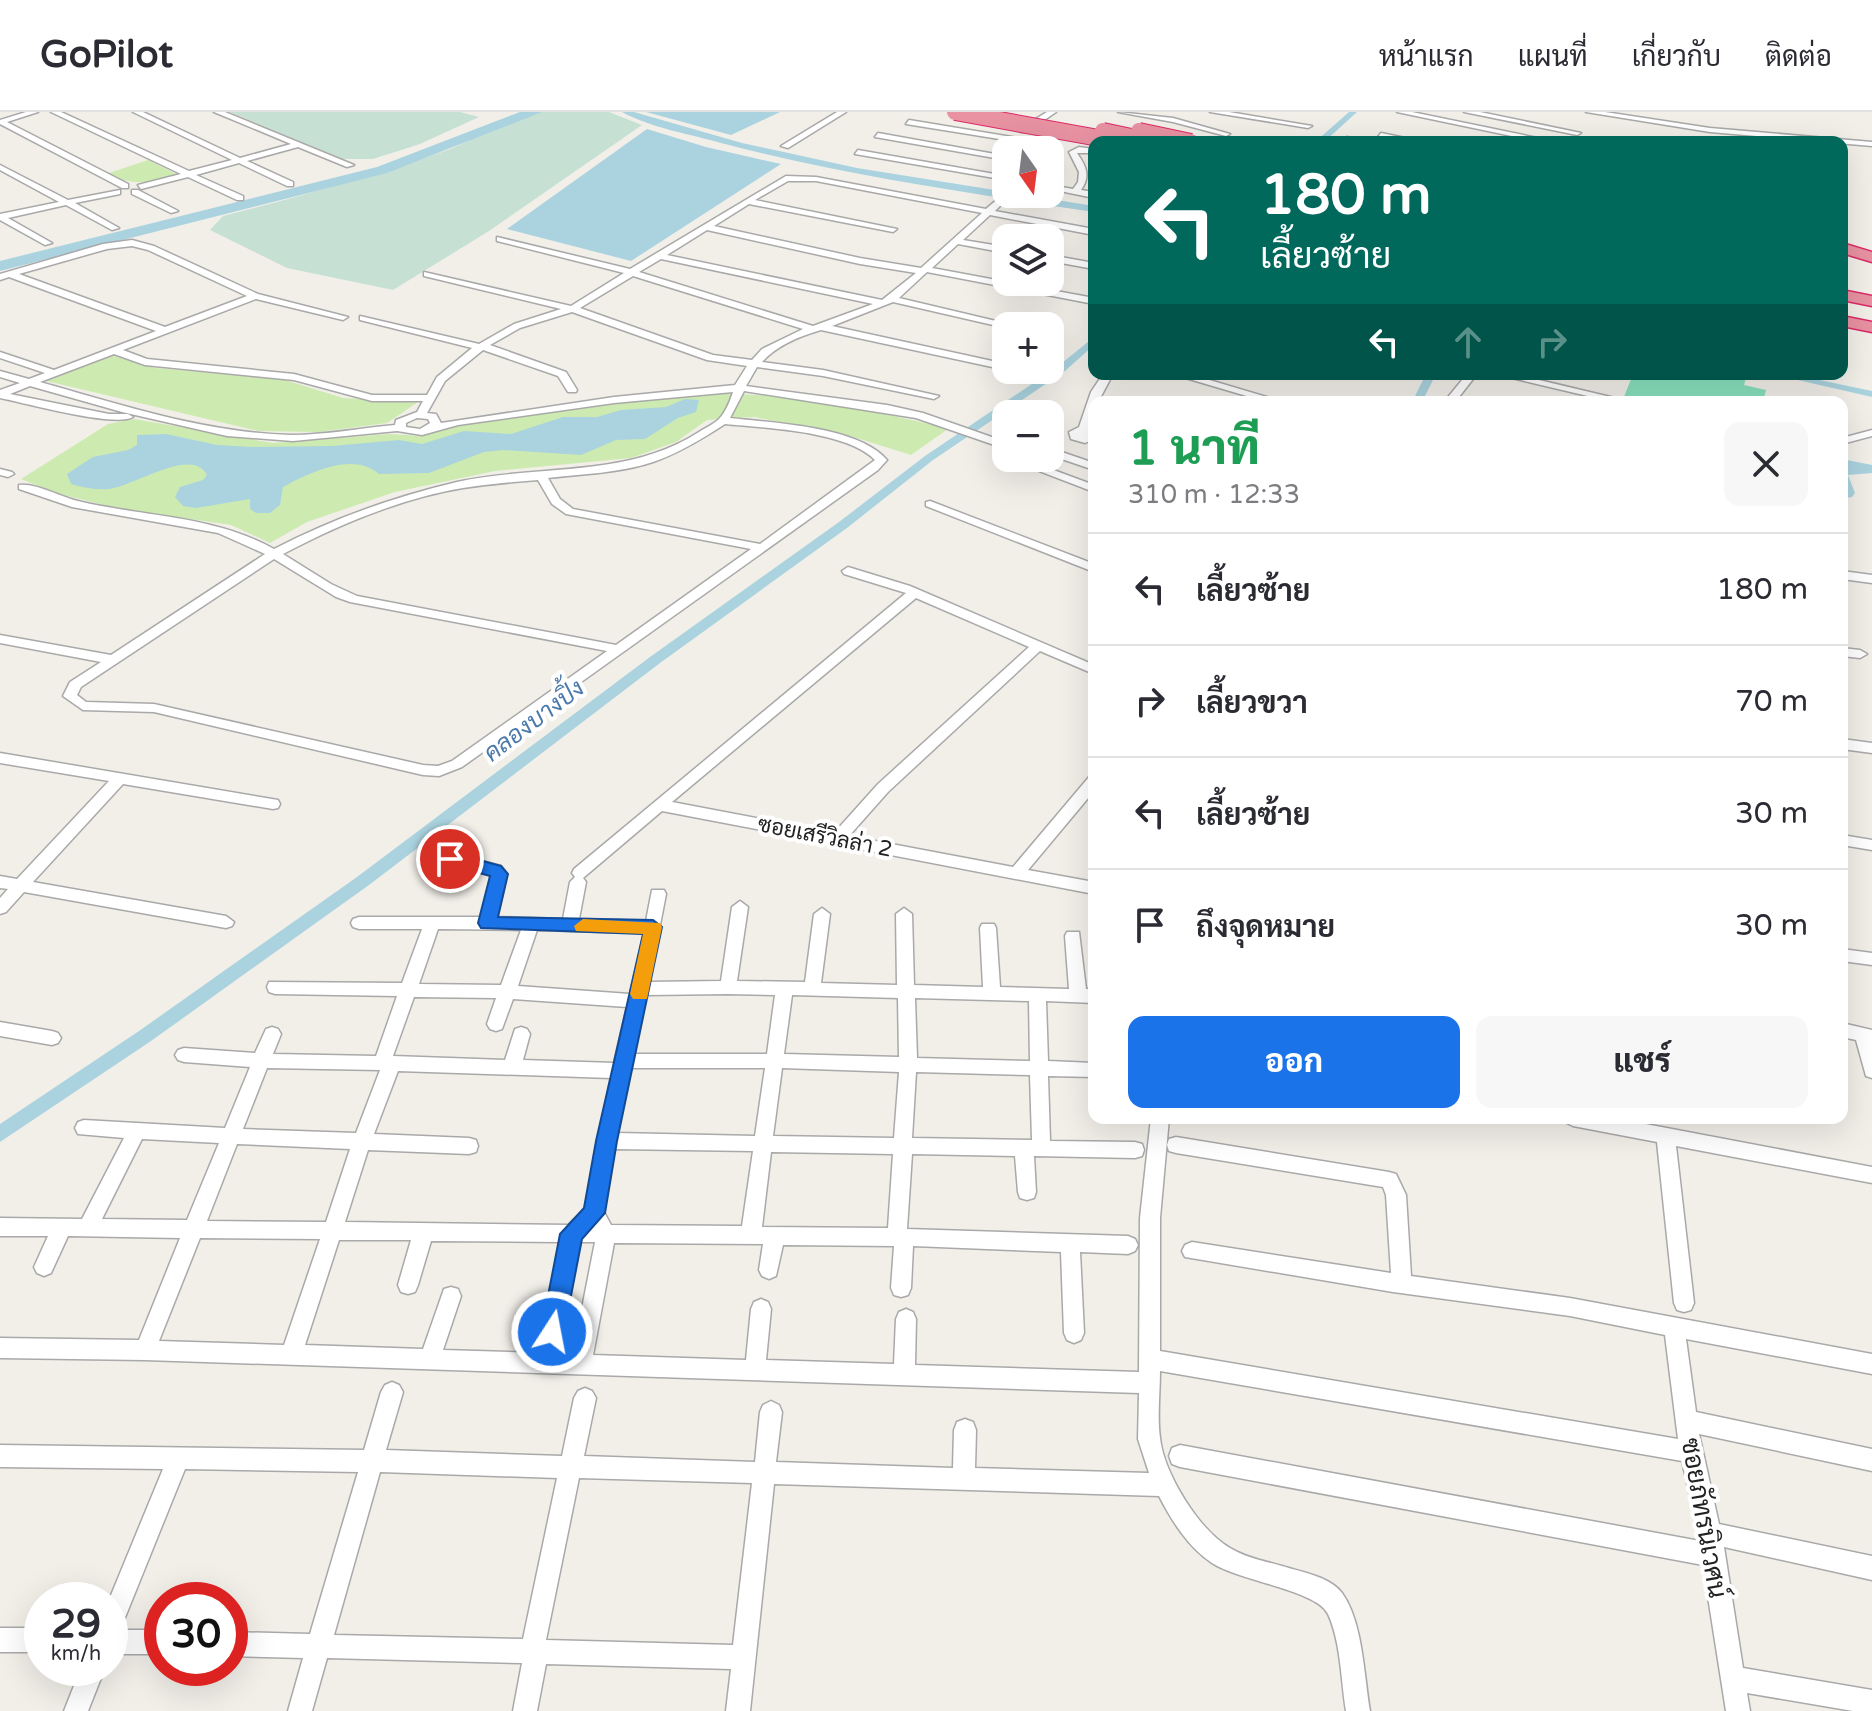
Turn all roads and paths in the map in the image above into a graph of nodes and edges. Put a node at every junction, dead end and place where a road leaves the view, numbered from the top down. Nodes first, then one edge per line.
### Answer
1 (34, 112) edge
2 (55, 112) edge
3 (137, 112) edge
4 (218, 112) edge
5 (842, 112) edge
6 (955, 112) edge
7 (998, 112) edge
8 (1039, 112) edge
9 (1052, 112) edge
10 (1122, 112) edge
11 (1214, 112) edge
12 (1401, 112) edge
13 (1468, 112) edge
14 (1235, 113) edge
15 (1589, 113) edge
16 (0, 122) edge
17 (909, 122) dead end
18 (1308, 126) dead end
19 (1226, 134) dead end
20 (1577, 134) edge
21 (878, 135) dead end
22 (1381, 135) dead end
23 (994, 136) edge
24 (1020, 136) edge
25 (1088, 136) edge
26 (1124, 136) edge
27 (1161, 136) edge
28 (1385, 136) edge
29 (1523, 136) edge
30 (1779, 136) edge
31 (1848, 142) edge
32 (299, 144) junction
33 (1872, 144) edge
34 (785, 146) dead end
35 (1088, 150) edge
36 (858, 152) dead end
37 (992, 155) edge
38 (243, 161) junction
39 (350, 165) dead end
40 (0, 167) edge
41 (1088, 171) edge
42 (1088, 174) edge
43 (190, 176) junction
44 (992, 176) edge
45 (290, 184) dead end
46 (121, 189) junction
47 (138, 190) junction
48 (1064, 190) edge
49 (1075, 192) junction
50 (1088, 194) edge
51 (240, 198) dead end
52 (746, 201) junction
53 (65, 203) junction
54 (993, 208) edge
55 (174, 211) dead end
56 (988, 212) junction
57 (0, 217) edge
58 (706, 227) junction
59 (115, 228) dead end
60 (893, 229) dead end
61 (1088, 231) edge
62 (500, 239) dead end
63 (956, 241) junction
64 (48, 243) dead end
65 (992, 247) edge
66 (1848, 250) edge
67 (661, 256) junction
68 (1872, 257) edge
69 (1848, 260) edge
70 (1064, 261) edge
71 (1088, 265) edge
72 (1872, 267) edge
73 (924, 270) junction
74 (634, 273) junction
75 (427, 274) dead end
76 (5, 275) edge
77 (1848, 278) edge
78 (1872, 283) edge
79 (1848, 287) edge
80 (1872, 292) edge
81 (255, 296) junction
82 (1848, 296) edge
83 (1088, 300) edge
84 (888, 301) junction
85 (1872, 301) edge
86 (1848, 307) edge
87 (572, 309) junction
88 (1872, 311) edge
89 (1848, 315) edge
90 (343, 317) dead end
91 (363, 318) dead end
92 (1872, 320) edge
93 (992, 322) edge
94 (1848, 322) edge
95 (1872, 327) edge
96 (818, 328) junction
97 (163, 330) junction
98 (481, 346) junction
99 (113, 350) junction
100 (0, 355) edge
101 (752, 364) junction
102 (992, 364) edge
103 (54, 373) junction
104 (0, 374) edge
105 (1199, 380) edge
106 (1467, 380) edge
107 (1527, 380) edge
108 (27, 383) junction
109 (742, 385) junction
110 (572, 390) dead end
111 (0, 395) edge
112 (934, 396) dead end
113 (1257, 396) edge
114 (1454, 396) edge
115 (1600, 396) edge
116 (430, 398) junction
117 (141, 414) junction
118 (428, 420) junction
119 (723, 421) junction
120 (1872, 423) edge
121 (399, 428) junction
122 (1848, 429) edge
123 (1872, 433) edge
124 (1088, 435) edge
125 (1848, 439) edge
126 (992, 442) edge
127 (1064, 459) edge
128 (1064, 463) edge
129 (1072, 464) junction
130 (1088, 466) edge
131 (1056, 472) edge
132 (1088, 473) edge
133 (541, 475) junction
134 (1088, 486) edge
135 (23, 487) dead end
136 (930, 504) dead end
137 (759, 547) junction
138 (272, 555) junction
139 (1088, 566) edge
140 (848, 571) dead end
141 (1848, 576) edge
142 (1872, 579) edge
143 (914, 593) junction
144 (0, 639) edge
145 (1039, 645) junction
146 (616, 649) junction
147 (1848, 653) edge
148 (1860, 654) dead end
149 (113, 660) junction
150 (1088, 667) edge
151 (1848, 745) edge
152 (1872, 748) edge
153 (0, 758) edge
154 (120, 778) junction
155 (1088, 788) edge
156 (273, 804) dead end
157 (659, 805) junction
158 (837, 840) junction
159 (1848, 841) edge
160 (1872, 845) edge
161 (450, 859) dead end
162 (1017, 873) junction
163 (0, 882) edge
164 (20, 886) junction
165 (1088, 887) edge
166 (658, 894) dead end
167 (740, 907) dead end
168 (0, 908) edge
169 (822, 914) dead end
170 (904, 914) dead end
171 (226, 922) dead end
172 (359, 923) dead end
173 (432, 923) junction
174 (488, 923) junction
175 (531, 924) junction
176 (570, 925) junction
177 (653, 927) junction
178 (988, 928) dead end
179 (1073, 936) dead end
180 (1848, 956) edge
181 (1872, 959) edge
182 (275, 987) dead end
183 (728, 987) junction
184 (409, 989) junction
185 (784, 989) junction
186 (812, 989) junction
187 (506, 992) junction
188 (907, 992) junction
189 (992, 994) junction
190 (640, 995) junction
191 (1037, 995) junction
192 (1086, 996) edge
193 (496, 1024) dead end
194 (0, 1029) edge
195 (272, 1034) dead end
196 (521, 1034) dead end
197 (1867, 1035) edge
198 (52, 1038) dead end
199 (184, 1055) dead end
200 (262, 1061) junction
201 (773, 1061) junction
202 (387, 1063) junction
203 (908, 1064) junction
204 (624, 1066) junction
205 (512, 1067) junction
206 (1040, 1068) junction
207 (1088, 1070) edge
208 (1872, 1071) edge
209 (1159, 1124) edge
210 (1602, 1124) edge
211 (84, 1128) dead end
212 (136, 1133) junction
213 (231, 1136) junction
214 (1666, 1137) junction
215 (362, 1141) junction
216 (606, 1141) junction
217 (761, 1144) junction
218 (903, 1145) junction
219 (1176, 1145) dead end
220 (469, 1146) dead end
221 (1032, 1148) junction
222 (1135, 1150) dead end
223 (1872, 1175) edge
224 (1027, 1192) dead end
225 (594, 1213) junction
226 (0, 1227) edge
227 (193, 1227) junction
228 (62, 1228) junction
229 (88, 1228) junction
230 (333, 1232) junction
231 (423, 1233) junction
232 (571, 1234) junction
233 (606, 1234) junction
234 (751, 1235) junction
235 (774, 1236) junction
236 (901, 1237) junction
237 (1070, 1243) junction
238 (1128, 1245) dead end
239 (1192, 1251) dead end
240 (44, 1267) dead end
241 (769, 1270) dead end
242 (1402, 1284) junction
243 (408, 1285) dead end
244 (901, 1288) dead end
245 (451, 1296) dead end
246 (1684, 1303) dead end
247 (761, 1309) dead end
248 (906, 1319) dead end
249 (1674, 1325) junction
250 (1074, 1333) dead end
251 (0, 1348) edge
252 (145, 1350) junction
253 (291, 1355) junction
254 (430, 1359) junction
255 (1149, 1359) junction
256 (546, 1363) junction
257 (1872, 1364) edge
258 (581, 1365) junction
259 (755, 1370) junction
260 (904, 1375) junction
261 (1149, 1383) junction
262 (392, 1392) dead end
263 (585, 1398) dead end
264 (771, 1412) dead end
265 (1687, 1421) junction
266 (965, 1430) dead end
267 (1691, 1452) junction
268 (0, 1456) edge
269 (1180, 1456) dead end
270 (179, 1457) junction
271 (1872, 1460) edge
272 (373, 1461) junction
273 (570, 1469) junction
274 (762, 1475) junction
275 (964, 1479) junction
276 (1165, 1485) junction
277 (1711, 1544) junction
278 (1872, 1568) edge
279 (128, 1582) edge
280 (0, 1640) edge
281 (24, 1640) edge
282 (248, 1644) edge
283 (320, 1645) junction
284 (534, 1651) junction
285 (745, 1657) junction
286 (1732, 1678) junction
287 (86, 1686) edge
288 (1872, 1702) edge
289 (76, 1711) edge
290 (300, 1711) edge
291 (525, 1711) edge
292 (738, 1711) edge
293 (1358, 1711) edge
294 (1738, 1711) edge

1 - 16 street
2 - 43 street
3 - 38 street
4 - 32 street
5 - 34 street
6 - 25 highway, bridge
7 - 26 highway, bridge
8 - 27 highway, bridge
9 - 24 street
10 - 19 street
11 - 14 street
12 - 29 street
13 - 20 street
14 - 18 street
15 - 30 street
16 - 46 street
17 - 23 street
21 - 37 street
22 - 28 street
31 - 33 street
32 - 38 street
32 - 39 street
35 - 41 street
36 - 44 street
38 - 43 street
38 - 45 street
40 - 53 street
42 - 49 street
43 - 47 street
43 - 51 street
46 - 47 street
46 - 53 street
47 - 55 street
48 - 49 street
49 - 50 street
52 - 56 street
52 - 58 street
52 - 60 street
53 - 57 street
53 - 59 street
54 - 56 street
56 - 61 street
56 - 63 street
57 - 64 street
58 - 67 street
58 - 73 street
62 - 74 street
63 - 65 street
63 - 73 street
66 - 68 highway
67 - 74 street
67 - 84 street
69 - 72 highway
70 - 71 street
73 - 83 street
73 - 84 street
74 - 87 street
74 - 96 street
75 - 87 street
76 - 81 street
76 - 97 street
77 - 78 highway
79 - 80 highway
81 - 90 street
81 - 97 street
82 - 85 highway
84 - 93 street
84 - 96 street
86 - 88 highway
87 - 98 street
87 - 101 street
89 - 92 highway
91 - 98 street
94 - 95 highway
96 - 101 street
96 - 102 street
97 - 99 street
98 - 110 street
98 - 116 street
99 - 103 street
99 - 116 street
100 - 103 street
101 - 109 street
101 - 112 street
103 - 108 street
104 - 108 street
105 - 113 street
106 - 114 street
107 - 115 street
108 - 111 street
108 - 117 street
109 - 118 street
109 - 119 street
109 - 126 street
111 - 117 street
116 - 118 street
117 - 121 street
118 - 121 street
118 - 121 street
119 - 133 street
119 - 137 street
120 - 122 street
123 - 125 street
124 - 129 street
127 - 129 street
128 - 129 street
129 - 130 street
129 - 132 street
131 - 134 street
133 - 137 street
133 - 138 street
135 - 138 street
136 - 139 street
137 - 146 street
138 - 146 street
138 - 149 street
140 - 143 street
141 - 142 street
143 - 145 street
143 - 157 street
144 - 149 street
145 - 150 street
145 - 158 street
146 - 149 street
147 - 148 street
151 - 152 street
153 - 154 street
154 - 156 street
154 - 164 street
155 - 162 street
157 - 158 street, ซอยเสรีวิลล่า 2
157 - 176 street
158 - 162 street, ซอยเสรีวิลล่า 2
159 - 160 street
161 - 174 street
162 - 165 street, ซอยเสรีวิลล่า 2
163 - 164 street
164 - 168 street
164 - 171 street
166 - 177 street
167 - 183 street
169 - 186 street
170 - 188 street
172 - 173 street
173 - 174 street
173 - 184 street
174 - 175 street
175 - 176 street
175 - 187 street
176 - 177 street
177 - 190 street
178 - 189 street
179 - 192 street
180 - 181 street
182 - 184 street
183 - 185 street
183 - 190 street
184 - 187 street
184 - 202 street
185 - 186 street
185 - 201 street
186 - 188 street
187 - 190 street
187 - 193 street
188 - 189 street
188 - 203 street
189 - 191 street
190 - 204 street
191 - 192 street
191 - 206 street
194 - 198 street
195 - 200 street
196 - 205 street
197 - 208 street
199 - 200 street
200 - 202 street
200 - 213 street
201 - 203 street
201 - 204 street
201 - 217 street
202 - 205 street
202 - 215 street
203 - 206 street
203 - 218 street
204 - 205 street
204 - 216 street
206 - 207 street
206 - 221 street
209 - 255 street
210 - 214 street
211 - 212 street
212 - 213 street
212 - 229 street
213 - 215 street
213 - 227 street
214 - 223 street
214 - 246 street
215 - 220 street
215 - 230 street
216 - 217 street
216 - 225 street
217 - 218 street
217 - 234 street
218 - 221 street
218 - 236 street
219 - 242 street
221 - 222 street
221 - 224 street
225 - 232 street
225 - 233 street
226 - 228 street
227 - 229 street
227 - 230 street
227 - 252 street
228 - 229 street
228 - 240 street
230 - 231 street
230 - 253 street
231 - 232 street
231 - 243 street
232 - 233 street
232 - 256 street
233 - 234 street
233 - 258 street
234 - 235 street
235 - 236 street
235 - 241 street
236 - 237 street
236 - 244 street
237 - 238 street
237 - 250 street
239 - 242 street
242 - 249 street
245 - 254 street
247 - 259 street
248 - 260 street
249 - 257 street
249 - 265 street, ซอยภัทรนิเวศน์
251 - 252 street
252 - 253 street
253 - 254 street
254 - 256 street
255 - 261 street
255 - 267 street
256 - 258 street
258 - 259 street
259 - 260 street
260 - 261 street
261 - 276 street
262 - 272 street
263 - 273 street
264 - 274 street
265 - 267 street, ซอยภัทรนิเวศน์
265 - 271 street
266 - 275 street
267 - 277 street, ซอยภัทรนิเวศน์
268 - 270 street
269 - 277 street
270 - 272 street
270 - 279 street
272 - 273 street
272 - 283 street
273 - 274 street
273 - 284 street
274 - 275 street
274 - 285 street
275 - 276 street
276 - 293 street
277 - 278 street
277 - 286 street, ซอยภัทรนิเวศน์
280 - 281 street
282 - 283 street
283 - 284 street
283 - 290 street
284 - 285 street
284 - 291 street
285 - 292 street
286 - 288 street
286 - 294 street, ซอยภัทรนิเวศน์
287 - 289 street

